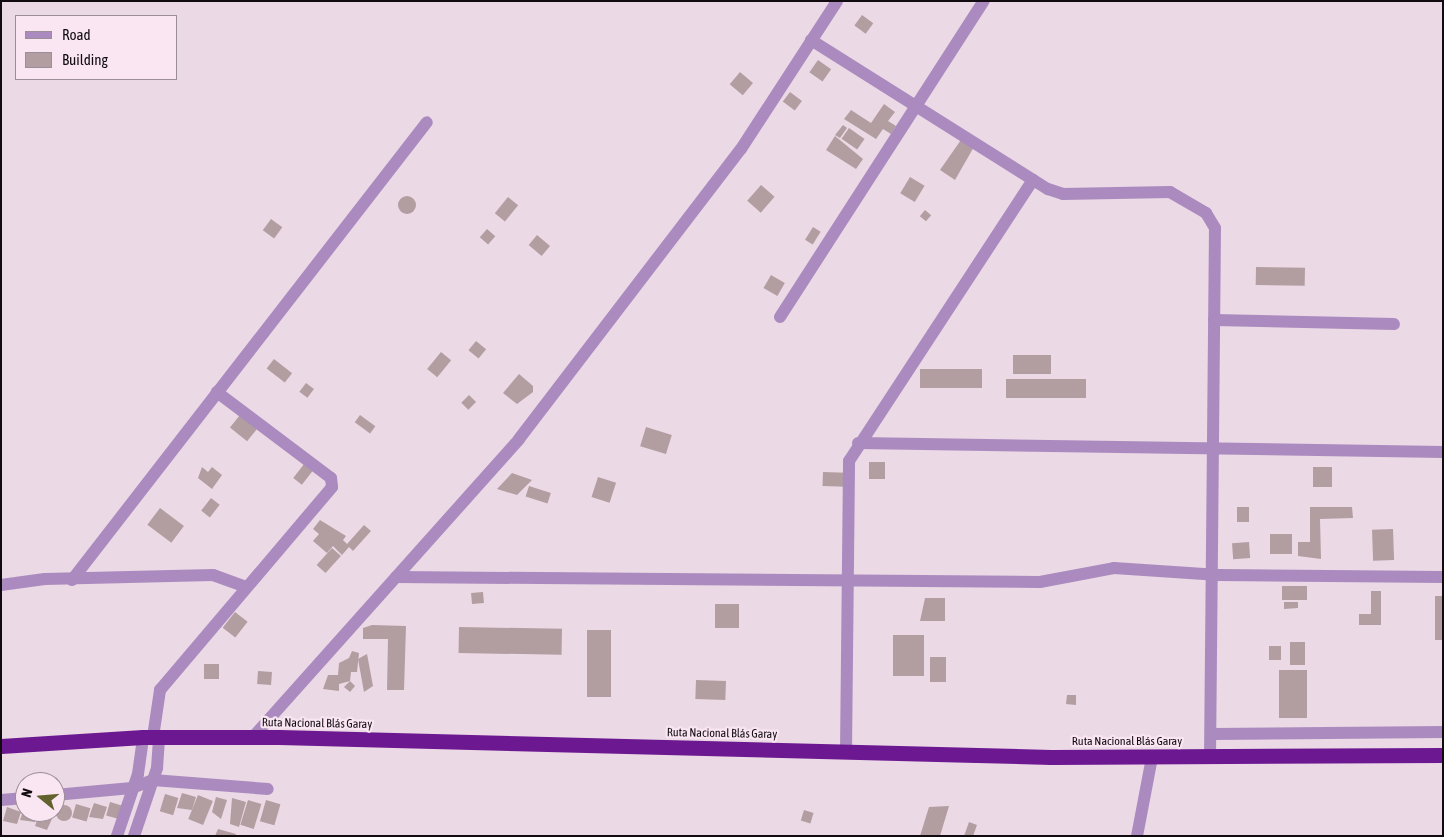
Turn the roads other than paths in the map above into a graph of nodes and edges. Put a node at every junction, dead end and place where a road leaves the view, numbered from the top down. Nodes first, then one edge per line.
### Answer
1 (837, 1) edge
2 (984, 1) edge
3 (811, 40) junction
4 (916, 107) junction
5 (427, 122) dead end
6 (1033, 180) junction
7 (780, 317) dead end
8 (1214, 320) junction
9 (1394, 324) dead end
10 (218, 392) junction
11 (858, 443) junction
12 (1213, 448) junction
13 (1443, 452) edge
14 (1213, 574) junction
15 (396, 577) junction
16 (1443, 577) edge
17 (72, 580) junction
18 (848, 580) junction
19 (1, 585) edge
20 (246, 587) junction
21 (1443, 732) edge
22 (1213, 734) junction
23 (152, 737) junction
24 (253, 737) junction
25 (1, 746) edge
26 (846, 752) junction
27 (1443, 755) edge
28 (1152, 757) junction
29 (1210, 757) junction
30 (153, 780) junction
31 (132, 788) junction
32 (268, 789) dead end
33 (65, 794) edge
34 (15, 799) edge
35 (1, 800) edge
36 (117, 836) edge
37 (134, 836) edge
38 (1136, 836) edge

1 - 3 street
2 - 4 street
3 - 4 street
3 - 15 street
4 - 6 street
4 - 7 street
5 - 10 street
6 - 8 street
6 - 11 street
8 - 9 street
8 - 12 street
10 - 17 street
10 - 20 street
11 - 12 street
11 - 18 street
12 - 13 street
12 - 14 street
14 - 16 street
14 - 18 street
14 - 22 street
15 - 18 street
15 - 24 street
17 - 19 street
17 - 20 street
18 - 26 street
20 - 23 street
21 - 22 street
22 - 29 street
23 - 24 highway, Ruta Nacional Blás Garay
23 - 25 highway, Ruta Nacional Blás Garay
23 - 30 street
23 - 31 street
24 - 26 highway, Ruta Nacional Blás Garay
26 - 28 highway, Ruta Nacional Blás Garay
27 - 29 highway, Ruta Nacional Blás Garay
28 - 29 highway, Ruta Nacional Blás Garay
28 - 38 street
30 - 31 street
30 - 32 street
30 - 37 street
31 - 33 street
31 - 36 street
34 - 35 street

